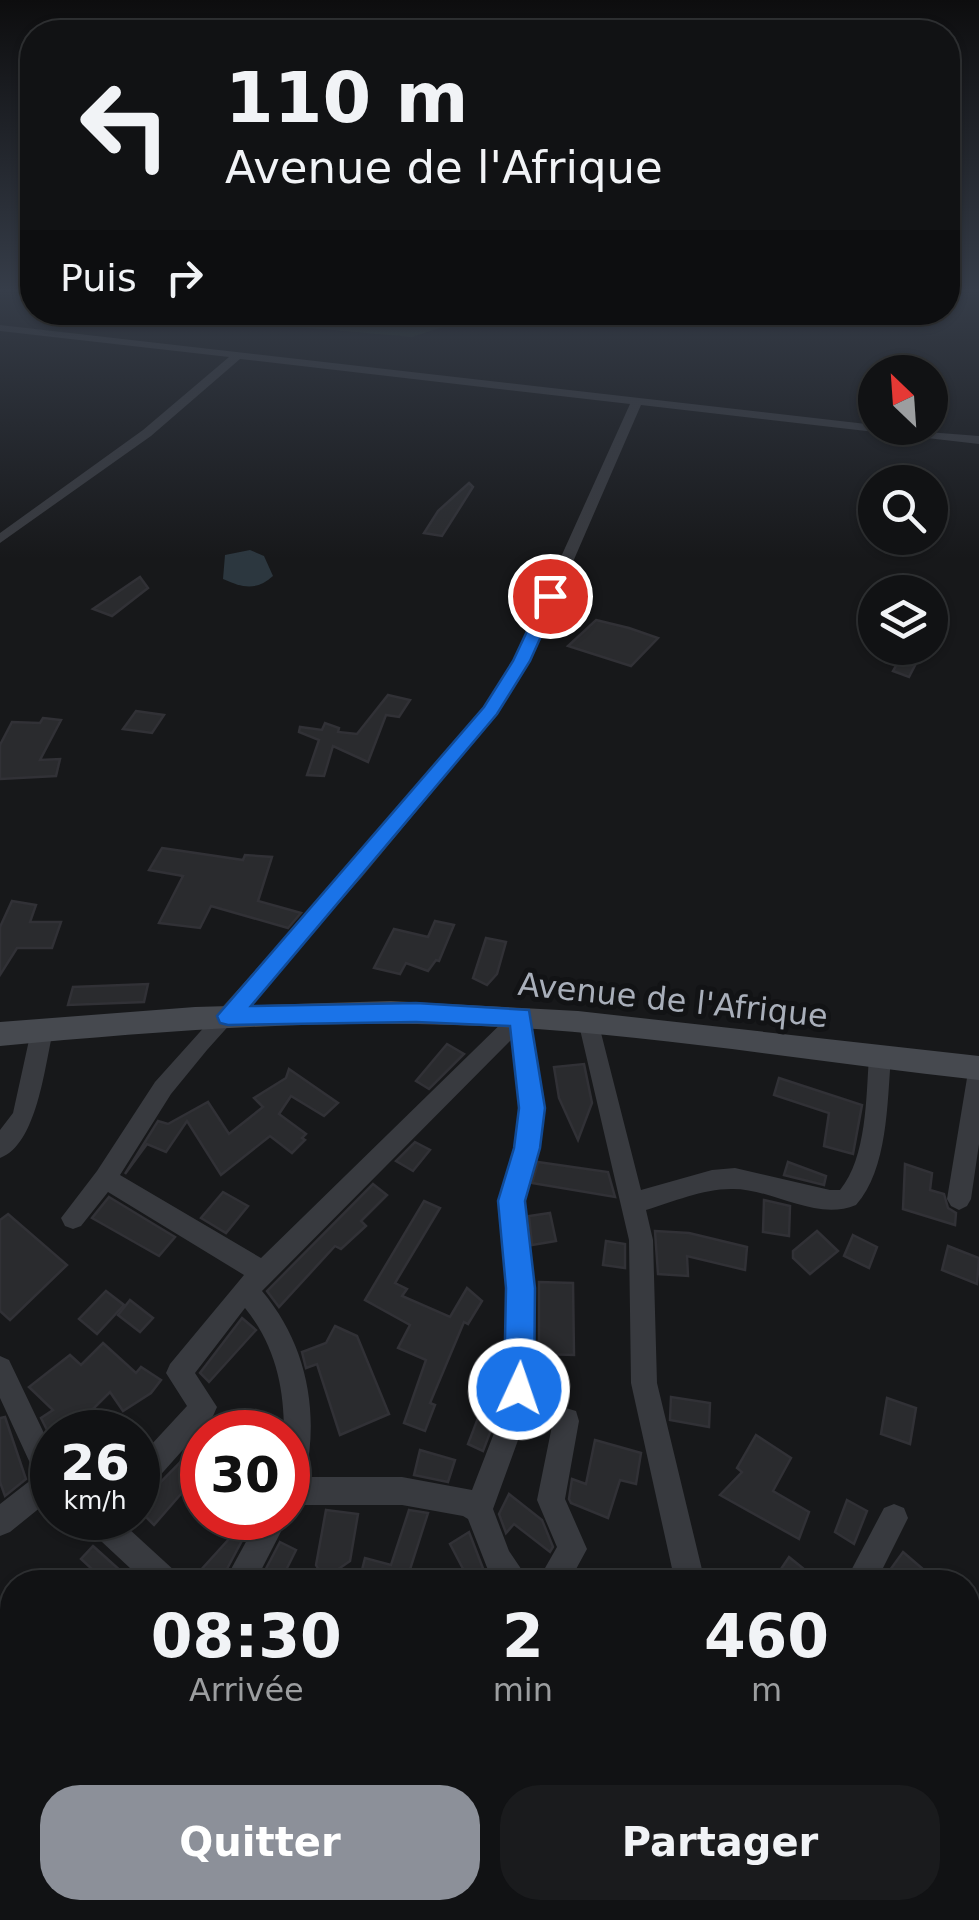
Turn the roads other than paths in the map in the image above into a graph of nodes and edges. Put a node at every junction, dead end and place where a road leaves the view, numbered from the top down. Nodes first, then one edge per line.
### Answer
1 (210, 380) edge
2 (447, 380) edge
3 (637, 401) junction
4 (979, 440) edge
5 (0, 539) edge
6 (228, 1016) junction
7 (520, 1017) junction
8 (589, 1025) junction
9 (42, 1030) junction
10 (0, 1034) edge
11 (880, 1057) junction
12 (979, 1070) edge
13 (0, 1148) edge
14 (105, 1178) junction
15 (959, 1199) dead end
16 (632, 1202) junction
17 (73, 1218) dead end
18 (254, 1282) junction
19 (0, 1368) edge
20 (297, 1410) edge
21 (566, 1421) dead end
22 (30, 1433) edge
23 (160, 1456) edge
24 (310, 1492) edge
25 (30, 1495) edge
26 (479, 1508) junction
27 (3, 1514) edge
28 (894, 1518) dead end
29 (123, 1540) edge
30 (262, 1540) edge
31 (154, 1570) edge
32 (246, 1570) edge
33 (506, 1570) edge
34 (560, 1570) edge
35 (687, 1570) edge
36 (866, 1570) edge

1 - 5 street
2 - 3 street
3 - 4 street
3 - 6 street
6 - 7 main road, Avenue de l'Afrique
6 - 9 main road, Avenue de l'Afrique
6 - 14 street
7 - 8 main road, Avenue de l'Afrique
7 - 18 street
7 - 26 street
8 - 11 main road, Avenue de l'Afrique
8 - 16 street
9 - 10 main road, Avenue de l'Afrique
9 - 13 street
11 - 12 main road, Avenue de l'Afrique
11 - 16 street
12 - 15 street
14 - 17 street
14 - 18 street
16 - 35 street
18 - 20 street
18 - 23 street
19 - 22 street
21 - 34 street
24 - 26 street
25 - 27 street
26 - 33 street
28 - 36 street
29 - 31 street
30 - 32 street

